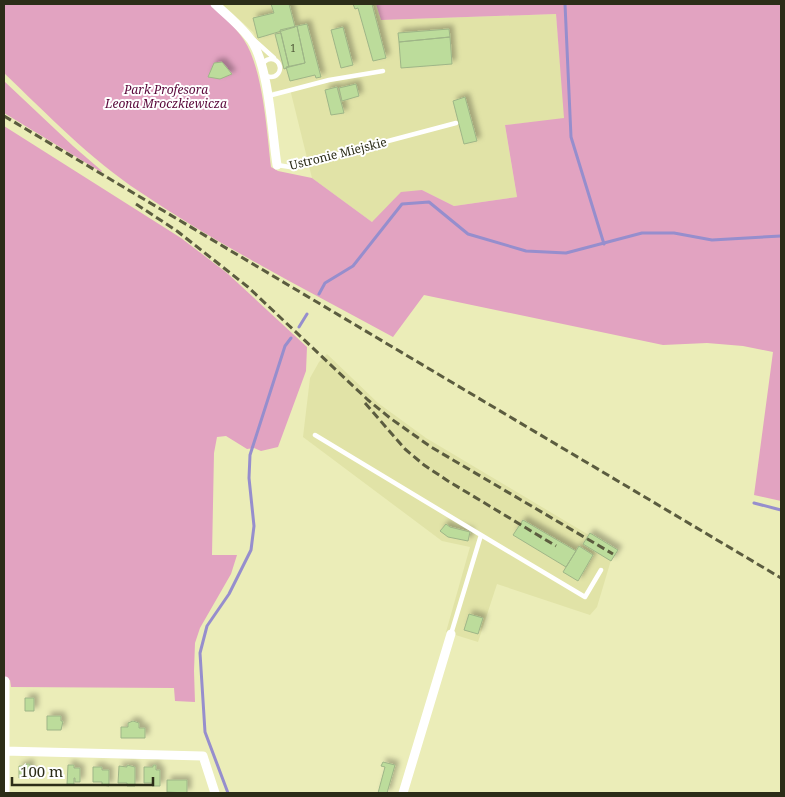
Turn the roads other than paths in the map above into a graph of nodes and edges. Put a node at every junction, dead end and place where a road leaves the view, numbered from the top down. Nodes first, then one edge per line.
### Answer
1 (215, 4) edge
2 (241, 29) junction
3 (275, 59) junction
4 (263, 71) junction
5 (383, 71) dead end
6 (268, 96) junction
7 (456, 124) dead end
8 (277, 166) joint
9 (315, 435) dead end
10 (481, 535) junction
11 (601, 570) dead end
12 (451, 634) joint
13 (5, 681) edge
14 (5, 751) edge
15 (5, 793) edge
16 (215, 793) edge
17 (404, 793) edge

1 - 2 street, Ustronie Miejskie
2 - 3 lane
2 - 4 street, Ustronie Miejskie
3 - 4 lane
3 - 4 lane
4 - 6 street, Ustronie Miejskie
5 - 6 lane
6 - 8 street, Ustronie Miejskie
7 - 8 lane, Ustronie Miejskie
9 - 10 lane
10 - 11 lane
10 - 12 lane
12 - 17 street
13 - 14 street
14 - 15 street
14 - 16 street

